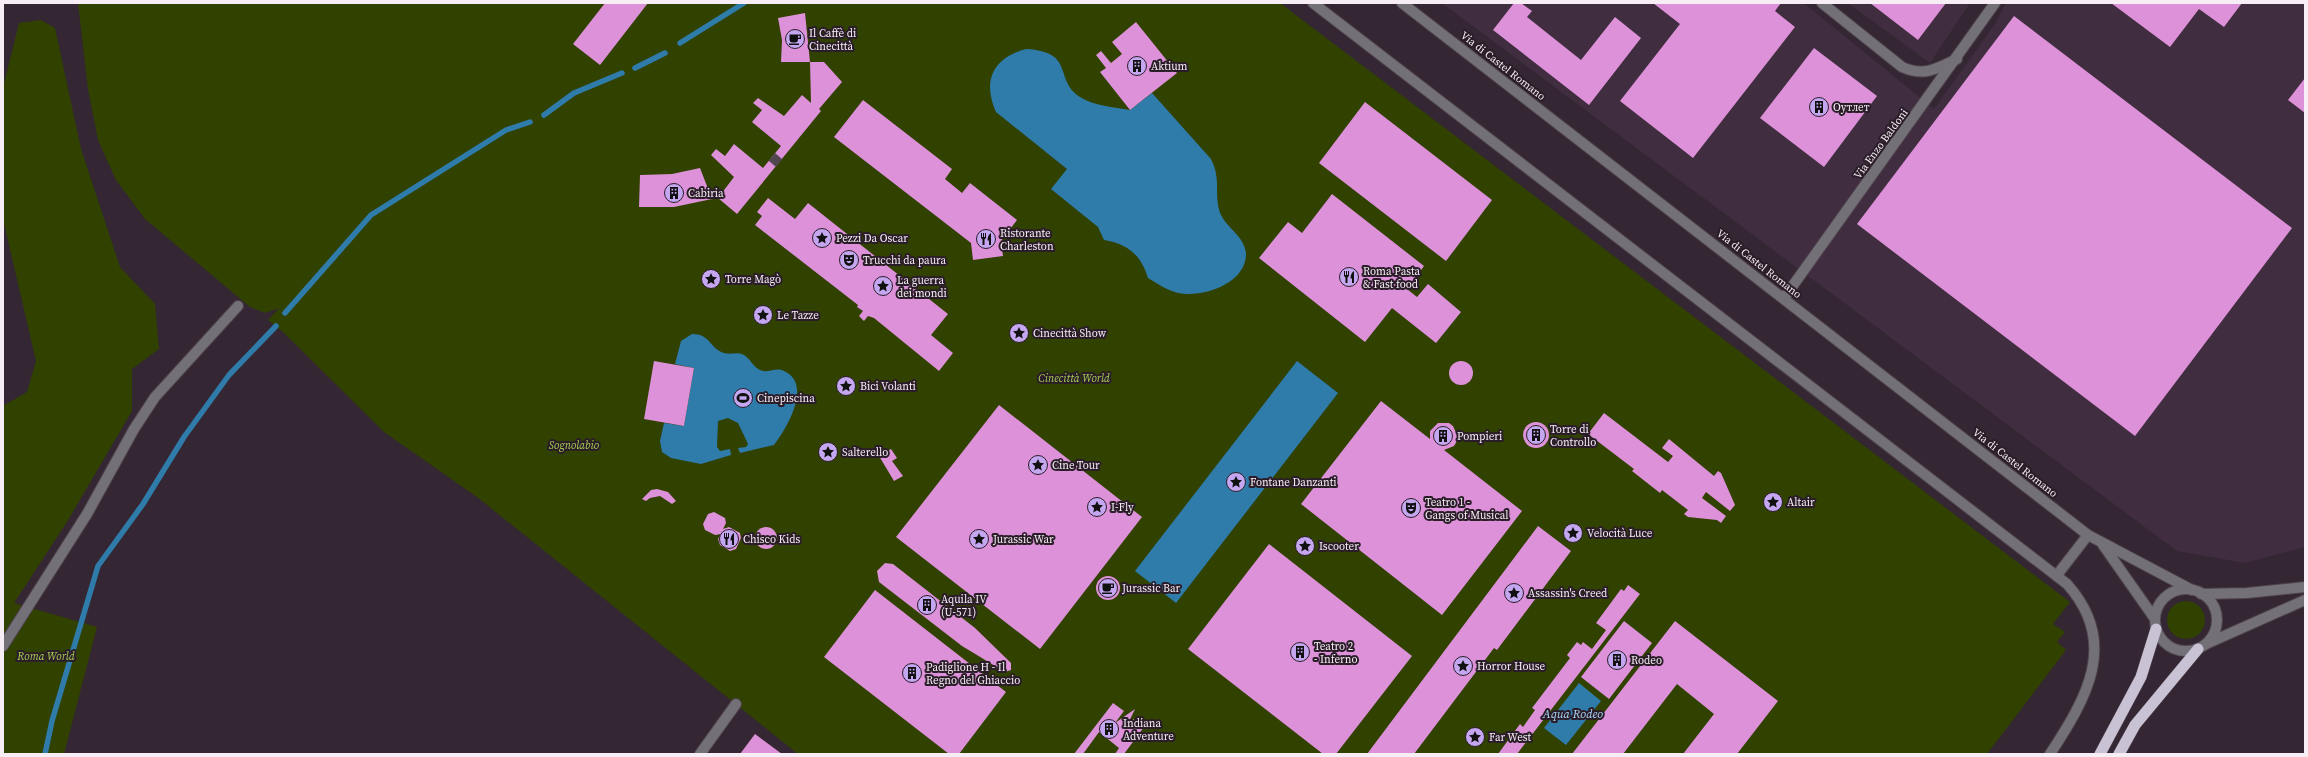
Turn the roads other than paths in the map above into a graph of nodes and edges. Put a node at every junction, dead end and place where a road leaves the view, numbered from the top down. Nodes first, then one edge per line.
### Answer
1 (1313, 3) edge
2 (1402, 3) edge
3 (1822, 3) edge
4 (1995, 3) edge
5 (1957, 60) junction
6 (1784, 298) junction
7 (238, 306) dead end
8 (2088, 535) junction
9 (2102, 544) junction
10 (2057, 575) junction
11 (2305, 587) edge
12 (2197, 592) junction
13 (2305, 600) edge
14 (2156, 624) junction
15 (3, 646) edge
16 (2202, 646) junction
17 (736, 704) dead end
18 (700, 754) edge
19 (2050, 754) edge
20 (2100, 754) edge
21 (2119, 754) edge

1 - 10 street
2 - 6 street, Via di Castel Romano
3 - 5 street
4 - 5 street, Via Enzo Baldoni
5 - 6 street, Via Enzo Baldoni
6 - 8 street, Via di Castel Romano
7 - 15 street
8 - 9 street, Via di Castel Romano
8 - 10 street
9 - 12 street, Via di Castel Romano
9 - 14 street, Via di Castel Romano
10 - 19 street
11 - 12 street
12 - 14 street
12 - 16 street
13 - 16 street
14 - 16 street
14 - 20 highway
16 - 21 highway
17 - 18 street

